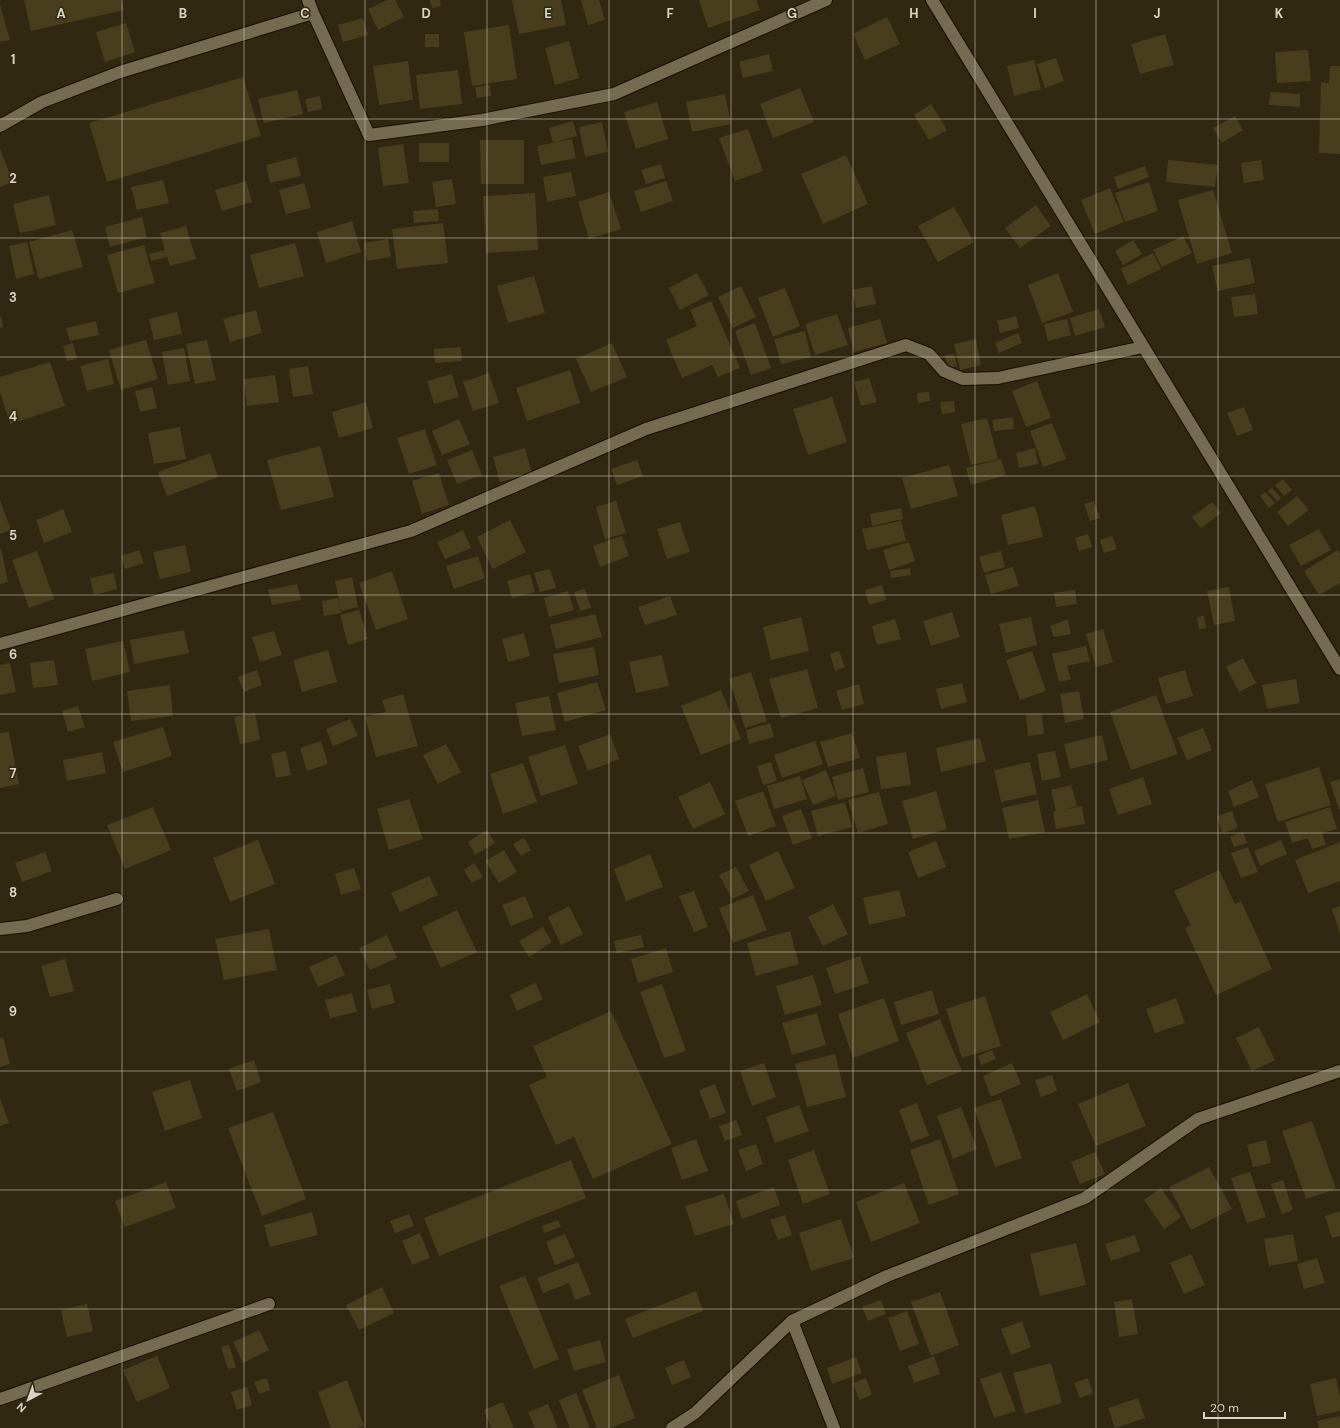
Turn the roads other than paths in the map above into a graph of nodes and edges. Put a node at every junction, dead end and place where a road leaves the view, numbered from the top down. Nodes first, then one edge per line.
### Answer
1 (308, 0) edge
2 (826, 0) edge
3 (932, 0) edge
4 (313, 13) junction
5 (0, 126) edge
6 (1143, 347) junction
7 (0, 644) edge
8 (1340, 669) edge
9 (117, 899) dead end
10 (0, 929) edge
11 (1340, 1071) edge
12 (269, 1304) dead end
13 (792, 1321) junction
14 (0, 1399) edge
15 (672, 1428) edge
16 (834, 1428) edge

1 - 4 street
2 - 4 street
3 - 6 street
4 - 5 street
6 - 7 street
6 - 8 street
9 - 10 street
11 - 13 street
12 - 14 street
13 - 15 street
13 - 16 street

